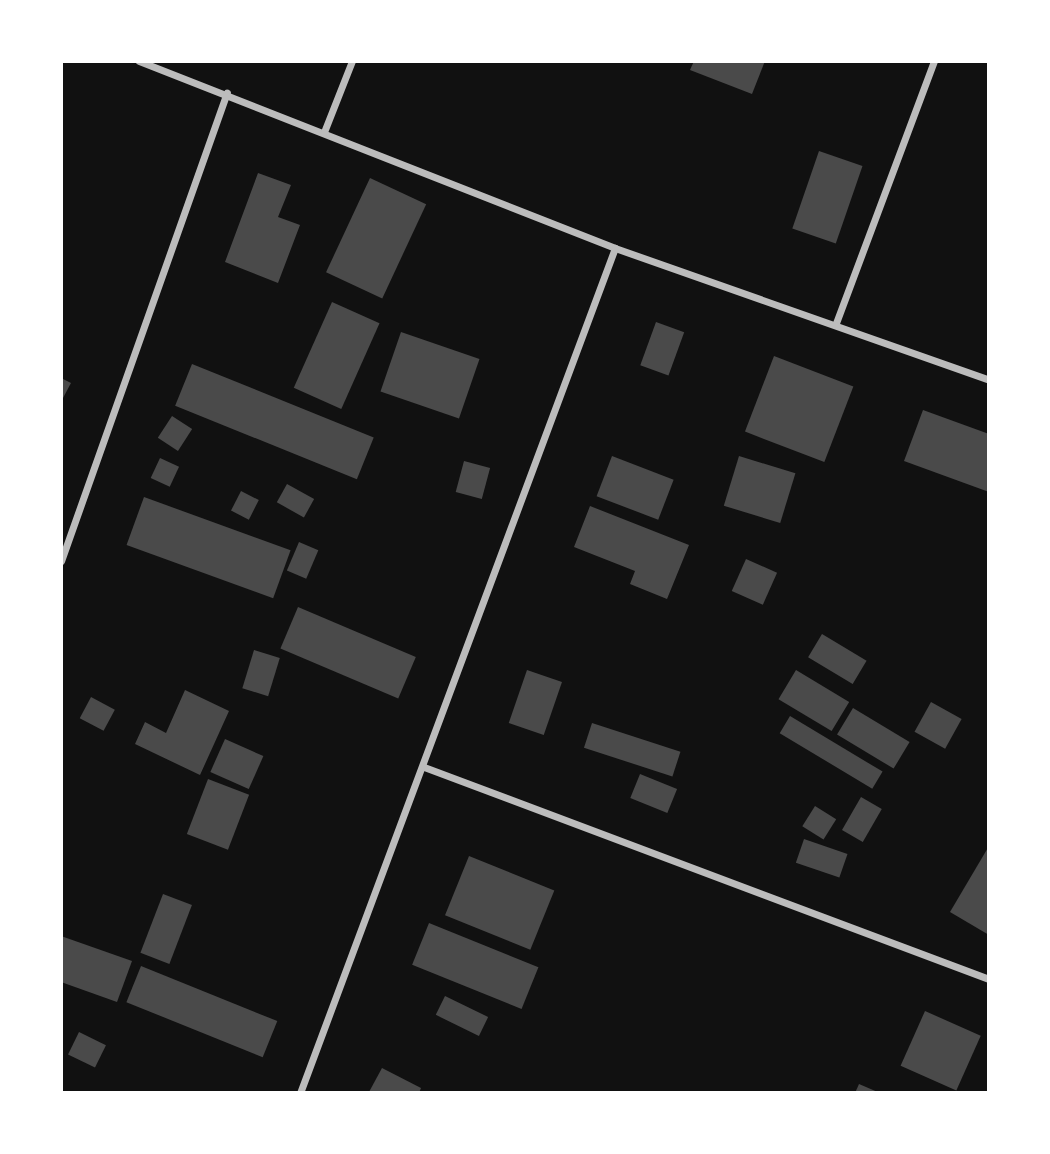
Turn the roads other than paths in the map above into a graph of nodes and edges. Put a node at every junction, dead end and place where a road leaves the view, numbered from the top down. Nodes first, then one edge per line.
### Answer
1 (139, 61) edge
2 (352, 61) edge
3 (934, 61) edge
4 (227, 93) junction
5 (324, 132) junction
6 (615, 248) junction
7 (836, 323) junction
8 (989, 380) edge
9 (61, 561) edge
10 (424, 767) junction
11 (989, 979) edge
12 (300, 1093) edge

1 - 4 street
2 - 5 street
3 - 7 street
4 - 5 street
4 - 9 street
5 - 6 street
6 - 7 street
6 - 10 street
7 - 8 street
10 - 11 street
10 - 12 street

